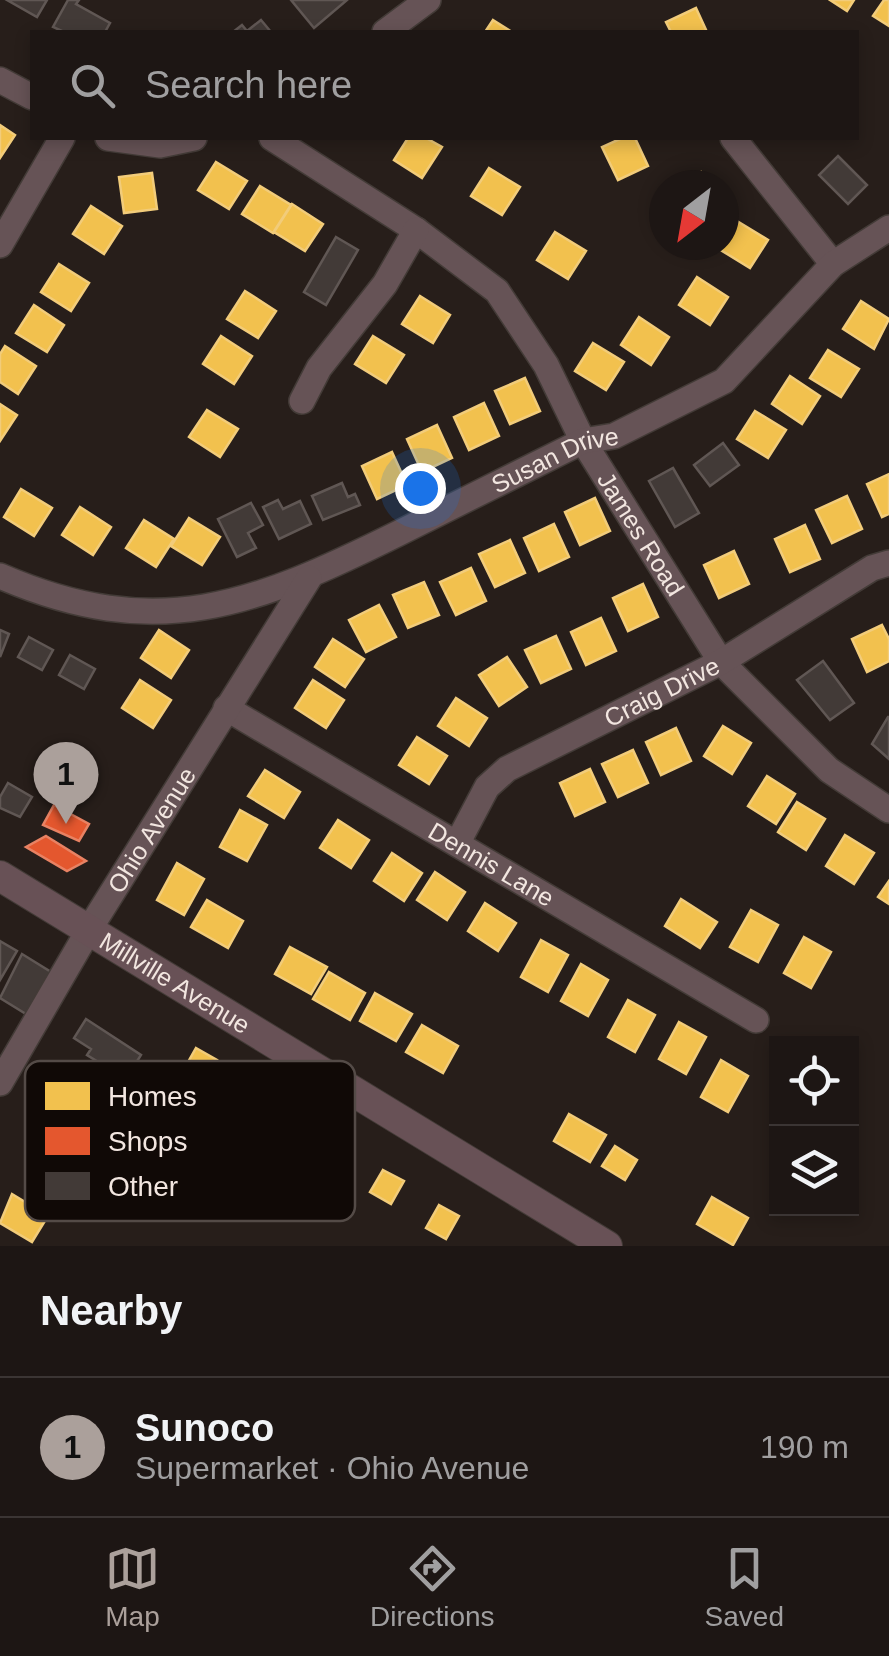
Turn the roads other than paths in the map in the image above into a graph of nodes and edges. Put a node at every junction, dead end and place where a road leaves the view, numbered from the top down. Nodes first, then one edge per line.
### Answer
1 (428, 0) edge
2 (388, 30) edge
3 (0, 80) edge
4 (30, 96) edge
5 (61, 140) edge
6 (123, 140) edge
7 (184, 140) edge
8 (275, 140) edge
9 (736, 140) edge
10 (889, 228) edge
11 (416, 230) junction
12 (0, 246) edge
13 (833, 264) junction
14 (302, 402) dead end
15 (583, 441) junction
16 (889, 563) edge
17 (0, 576) edge
18 (309, 578) junction
19 (721, 662) junction
20 (226, 708) junction
21 (889, 810) edge
22 (458, 842) junction
23 (0, 876) edge
24 (90, 928) junction
25 (756, 1020) dead end
26 (302, 1061) edge
27 (0, 1083) edge
28 (355, 1094) edge
29 (591, 1242) edge

1 - 2 street
3 - 4 street
5 - 12 street
6 - 7 street
8 - 11 street, James Road
9 - 13 street
10 - 13 street, Susan Drive
11 - 14 street
11 - 15 street, James Road
13 - 15 street, Susan Drive
15 - 18 street, Susan Drive
15 - 19 street, James Road
16 - 19 street, Craig Drive
17 - 18 street, Susan Drive
18 - 20 street, Ohio Avenue
19 - 21 street, James Road
19 - 22 street, Craig Drive
20 - 22 street, Dennis Lane
20 - 24 street, Ohio Avenue
22 - 25 street, Dennis Lane
23 - 24 main road, Millville Avenue
24 - 26 main road, Millville Avenue
24 - 27 street, Ohio Avenue
28 - 29 main road, Millville Avenue

